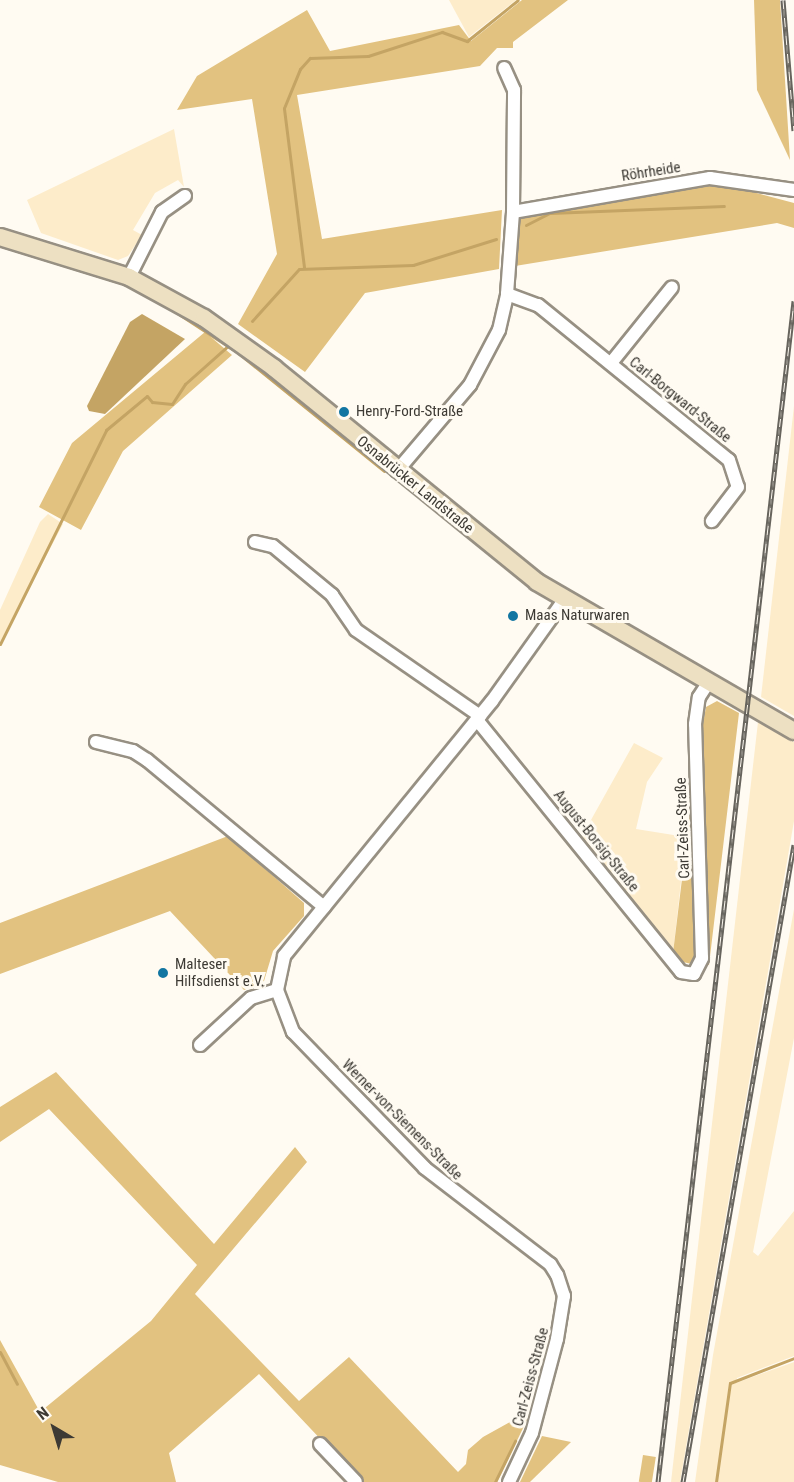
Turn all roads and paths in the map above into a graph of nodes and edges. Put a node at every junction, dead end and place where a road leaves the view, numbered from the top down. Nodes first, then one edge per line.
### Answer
1 (504, 68) dead end
2 (794, 190) edge
3 (185, 196) dead end
4 (513, 213) junction
5 (0, 237) edge
6 (129, 277) junction
7 (672, 287) dead end
8 (507, 294) junction
9 (611, 363) junction
10 (397, 471) junction
11 (712, 521) dead end
12 (255, 542) dead end
13 (564, 600) junction
14 (708, 683) junction
15 (479, 718) junction
16 (794, 731) edge
17 (96, 742) dead end
18 (324, 907) junction
19 (694, 974) joint
20 (277, 990) junction
21 (200, 1045) dead end
22 (557, 1275) joint
23 (320, 1444) dead end
24 (356, 1482) edge
25 (509, 1482) edge

1 - 4 street
2 - 4 street, Röhrheide
3 - 6 street
4 - 8 street
5 - 6 street, Osnabrücker Landstraße
6 - 10 street, Osnabrücker Landstraße
7 - 9 street, Carl-Borgward-Straße
8 - 9 street, Carl-Borgward-Straße
8 - 10 street
9 - 11 street, Carl-Borgward-Straße
10 - 13 street, Osnabrücker Landstraße
12 - 15 street
13 - 14 street, Osnabrücker Landstraße
13 - 15 street
14 - 16 street, Osnabrücker Landstraße
14 - 19 street, Carl-Zeiss-Straße
15 - 18 street
15 - 19 street, August-Borsig-Straße
17 - 18 street
18 - 20 street
20 - 21 street
20 - 22 street, Werner-von-Siemens-Straße
22 - 25 street, Carl-Zeiss-Straße
23 - 24 street

